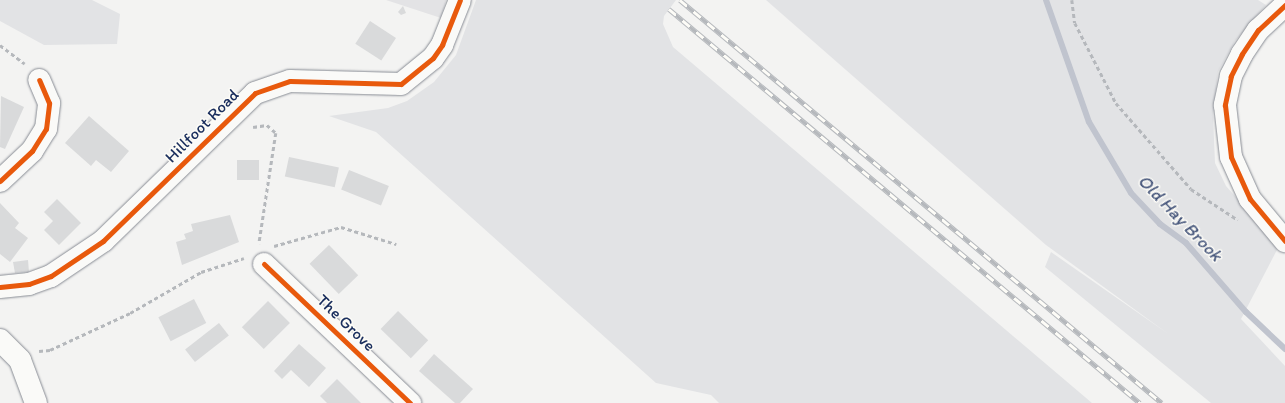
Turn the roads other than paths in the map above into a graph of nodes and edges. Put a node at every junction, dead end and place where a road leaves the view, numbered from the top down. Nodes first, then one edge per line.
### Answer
1 (460, 0) edge
2 (1285, 5) edge
3 (39, 80) road end
4 (0, 181) edge
5 (1280, 236) edge
6 (262, 257) road end
7 (0, 287) edge
8 (6, 345) edge
9 (36, 403) edge
10 (410, 403) edge

1 - 7 street, Hillfoot Road
2 - 5 street
3 - 4 street
6 - 10 street, The Grove
8 - 9 street

